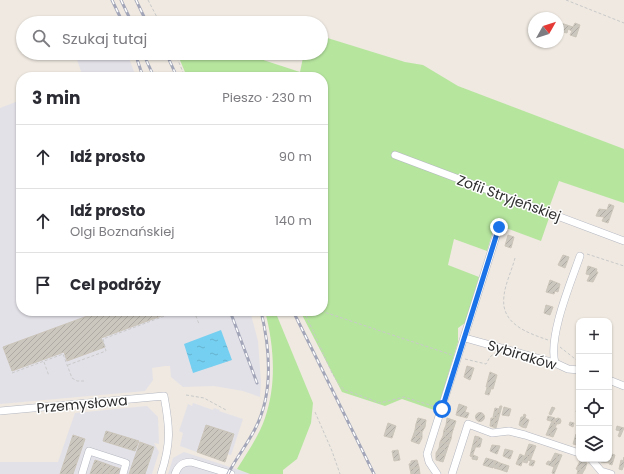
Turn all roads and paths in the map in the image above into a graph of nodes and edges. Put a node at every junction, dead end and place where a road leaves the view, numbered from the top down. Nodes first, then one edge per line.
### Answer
1 (148, 0) edge
2 (566, 0) edge
3 (156, 16) edge
4 (624, 23) edge
5 (178, 60) edge
6 (183, 72) edge
7 (395, 155) dead end
8 (499, 227) dead end
9 (624, 241) edge
10 (580, 256) joint
11 (515, 258) dead end
12 (624, 266) edge
13 (328, 313) edge
14 (165, 316) edge
15 (196, 316) edge
16 (306, 316) edge
17 (199, 324) dead end
18 (465, 338) junction
19 (554, 340) junction
20 (500, 349) junction
21 (458, 357) junction
22 (576, 360) edge
23 (44, 361) junction
24 (554, 363) junction
25 (68, 365) junction
26 (576, 370) edge
27 (12, 372) dead end
28 (49, 376) dead end
29 (84, 381) dead end
30 (612, 381) edge
31 (624, 386) edge
32 (186, 395) dead end
33 (442, 409) junction
34 (226, 410) dead end
35 (0, 411) edge
36 (315, 412) dead end
37 (576, 452) edge
38 (594, 462) edge
39 (82, 474) edge
40 (123, 474) edge
41 (161, 474) edge
42 (175, 474) edge
43 (231, 474) edge
44 (340, 474) edge
45 (437, 474) edge
46 (452, 474) edge
47 (611, 474) edge

1 - 3 path
2 - 4 path
5 - 6 path
7 - 9 street, Zofii Stryjeńskiej
8 - 18 street
10 - 12 path
10 - 19 street
11 - 19 path
13 - 21 path
14 - 25 path
15 - 17 path
16 - 33 path
18 - 20 street, Sybiraków
18 - 21 street
19 - 22 path
19 - 24 street
20 - 21 path
20 - 24 street, Sybiraków
21 - 33 street
23 - 25 path
23 - 27 path
23 - 28 path
24 - 26 street, Sybiraków
25 - 29 path
30 - 31 street
32 - 34 path
33 - 45 street
35 - 41 street, Przemysłowa
36 - 44 path
37 - 46 street
38 - 47 street
39 - 40 street
42 - 43 street

